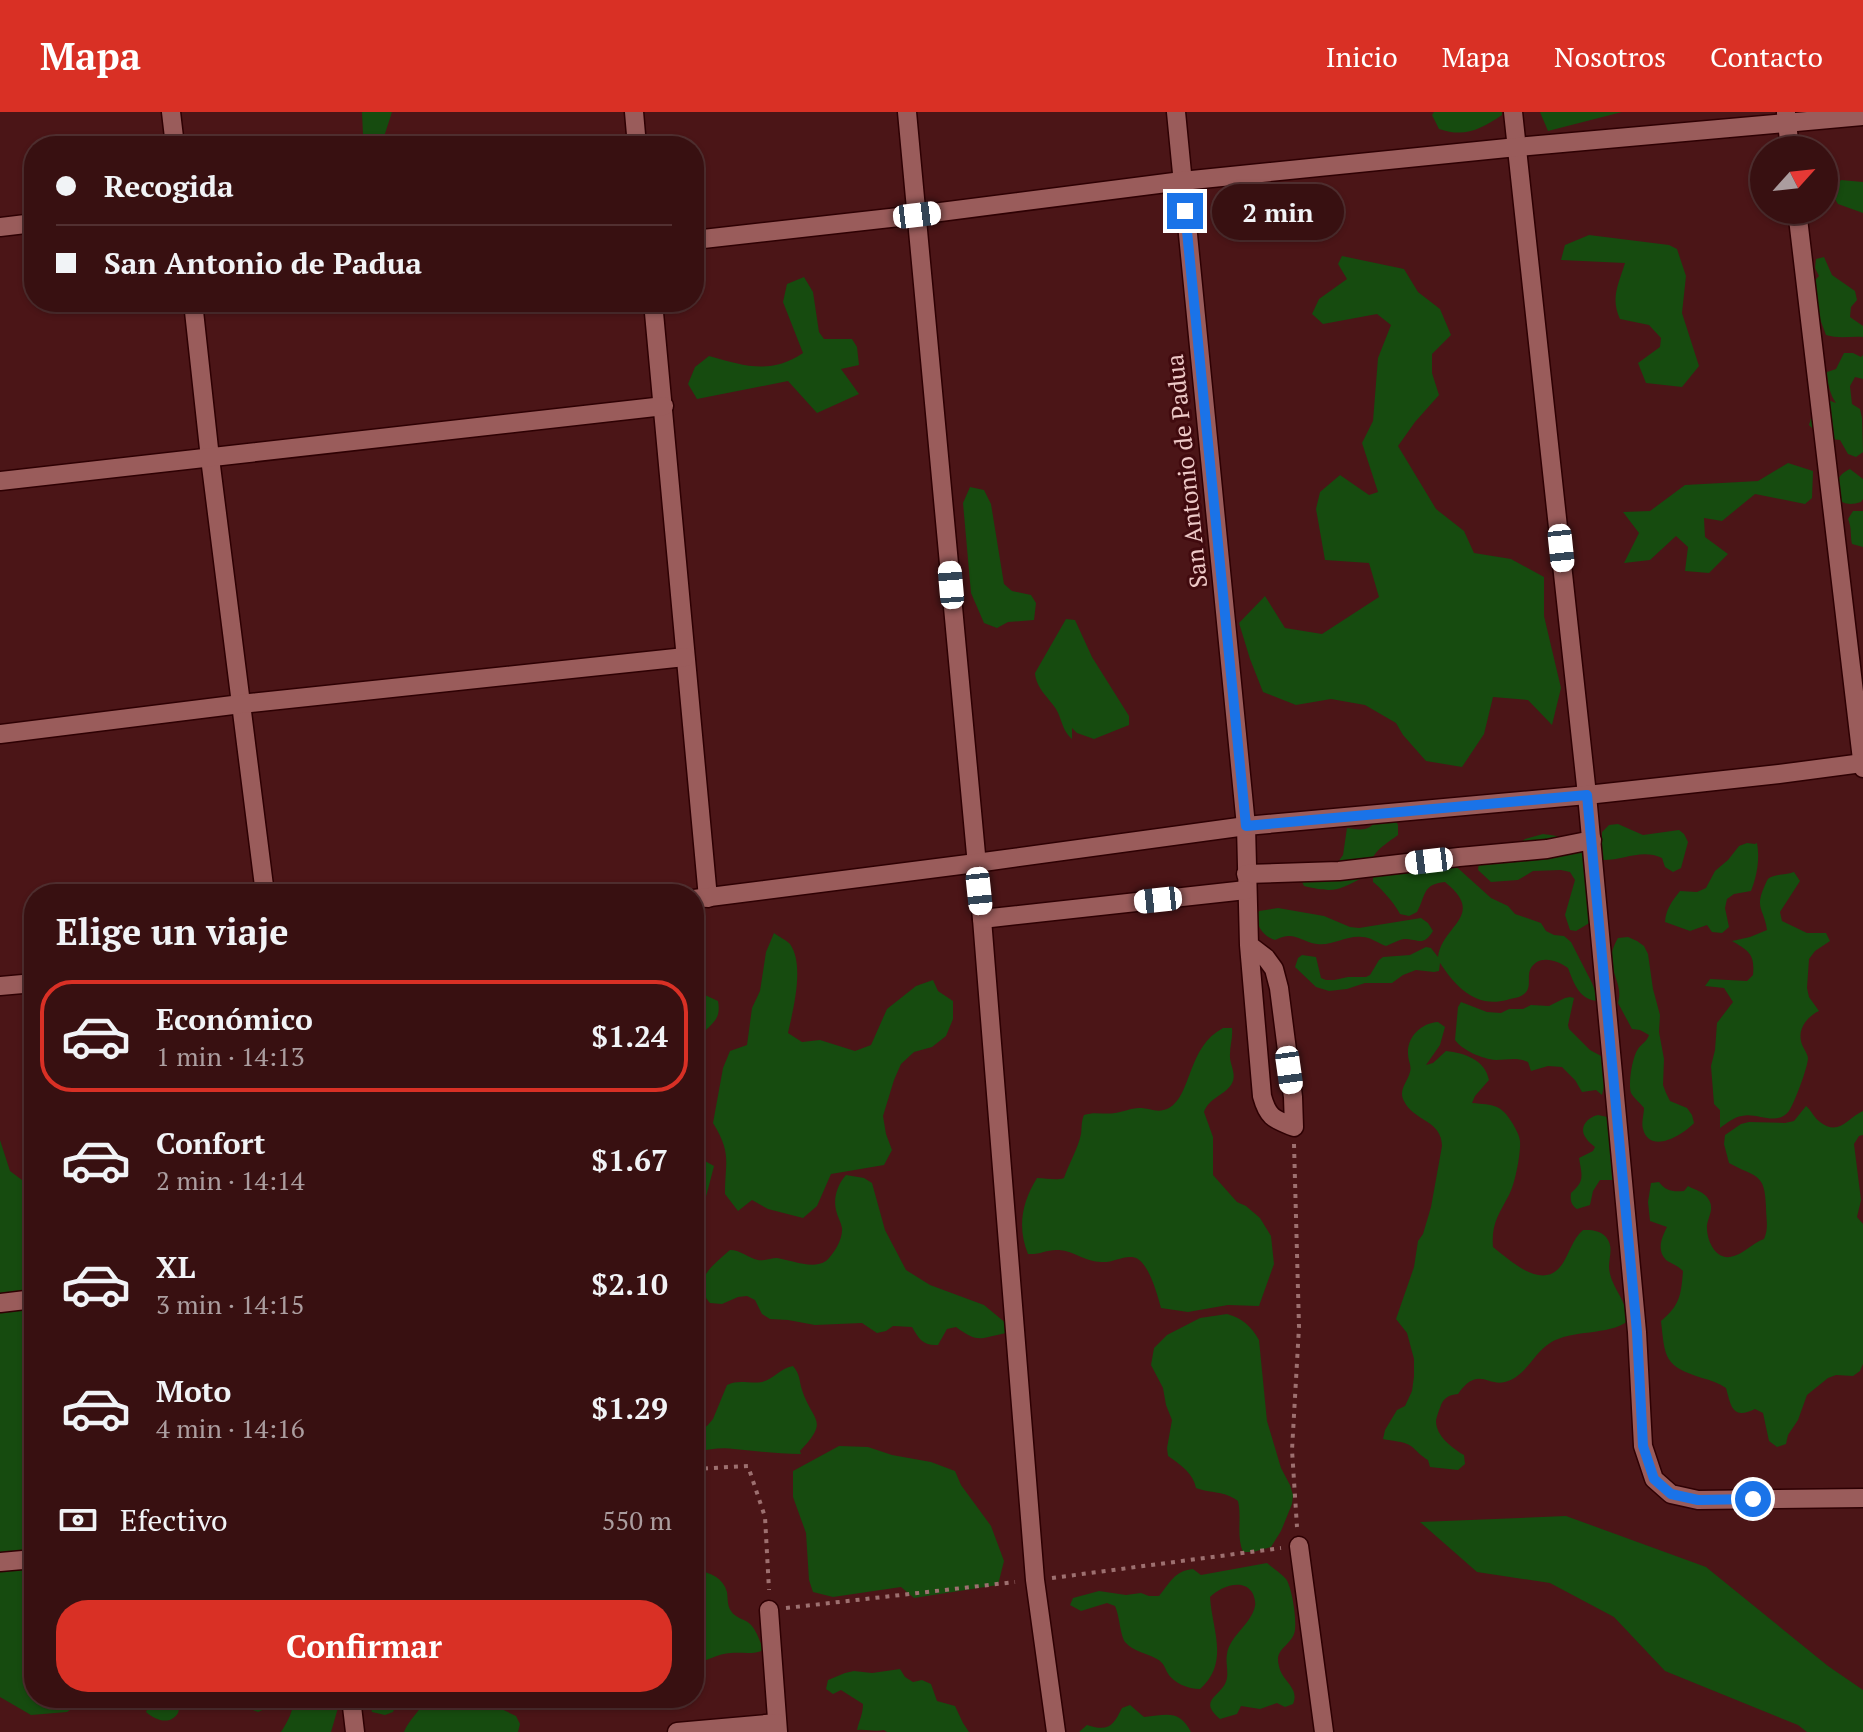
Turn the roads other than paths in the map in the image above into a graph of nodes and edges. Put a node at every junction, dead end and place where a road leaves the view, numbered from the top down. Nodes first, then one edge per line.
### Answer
1 (171, 112) edge
2 (634, 112) edge
3 (907, 112) edge
4 (1176, 112) edge
5 (1513, 112) edge
6 (1863, 116) edge
7 (1786, 118) edge
8 (174, 136) edge
9 (636, 136) edge
10 (1517, 147) junction
11 (1182, 181) junction
12 (917, 215) junction
13 (24, 224) edge
14 (1799, 224) edge
15 (0, 227) edge
16 (704, 239) edge
17 (194, 312) edge
18 (654, 312) edge
19 (664, 406) junction
20 (210, 458) junction
21 (0, 481) edge
22 (685, 657) junction
23 (241, 704) junction
24 (0, 734) edge
25 (1863, 764) edge
26 (1587, 795) junction
27 (1246, 826) junction
28 (1592, 840) junction
29 (976, 863) junction
30 (1246, 882) junction
31 (264, 884) edge
32 (700, 884) edge
33 (704, 898) edge
34 (982, 919) junction
35 (1249, 945) junction
36 (24, 984) edge
37 (0, 986) edge
38 (24, 1300) edge
39 (0, 1303) edge
40 (1863, 1498) edge
41 (1299, 1546) road end
42 (24, 1560) edge
43 (0, 1562) edge
44 (769, 1610) road end
45 (352, 1708) edge
46 (778, 1727) edge
47 (355, 1732) edge
48 (677, 1732) edge
49 (1056, 1732) edge
50 (1324, 1732) edge

1 - 8 street
2 - 9 street
3 - 12 street
4 - 11 street, San Antonio de Padua
5 - 10 street
6 - 7 street
7 - 10 street
10 - 11 street
10 - 26 street
11 - 12 street
11 - 27 street, San Antonio de Padua
12 - 16 street
12 - 29 street
13 - 15 street
14 - 25 street
17 - 20 street
18 - 19 street
19 - 20 street
19 - 22 street
20 - 21 street
20 - 23 street
22 - 23 street
22 - 32 street
23 - 24 street
23 - 31 street
25 - 26 street
26 - 27 street
26 - 28 street
27 - 29 street
27 - 30 street, San Antonio de Padua
28 - 30 street
28 - 40 street
29 - 33 street
29 - 34 street
30 - 34 street
30 - 35 street, San Antonio de Padua
34 - 49 street
35 - 35 street, San Antonio de Padua
36 - 37 street
38 - 39 street
41 - 50 street
42 - 43 street
44 - 46 street
45 - 47 street
46 - 48 street

